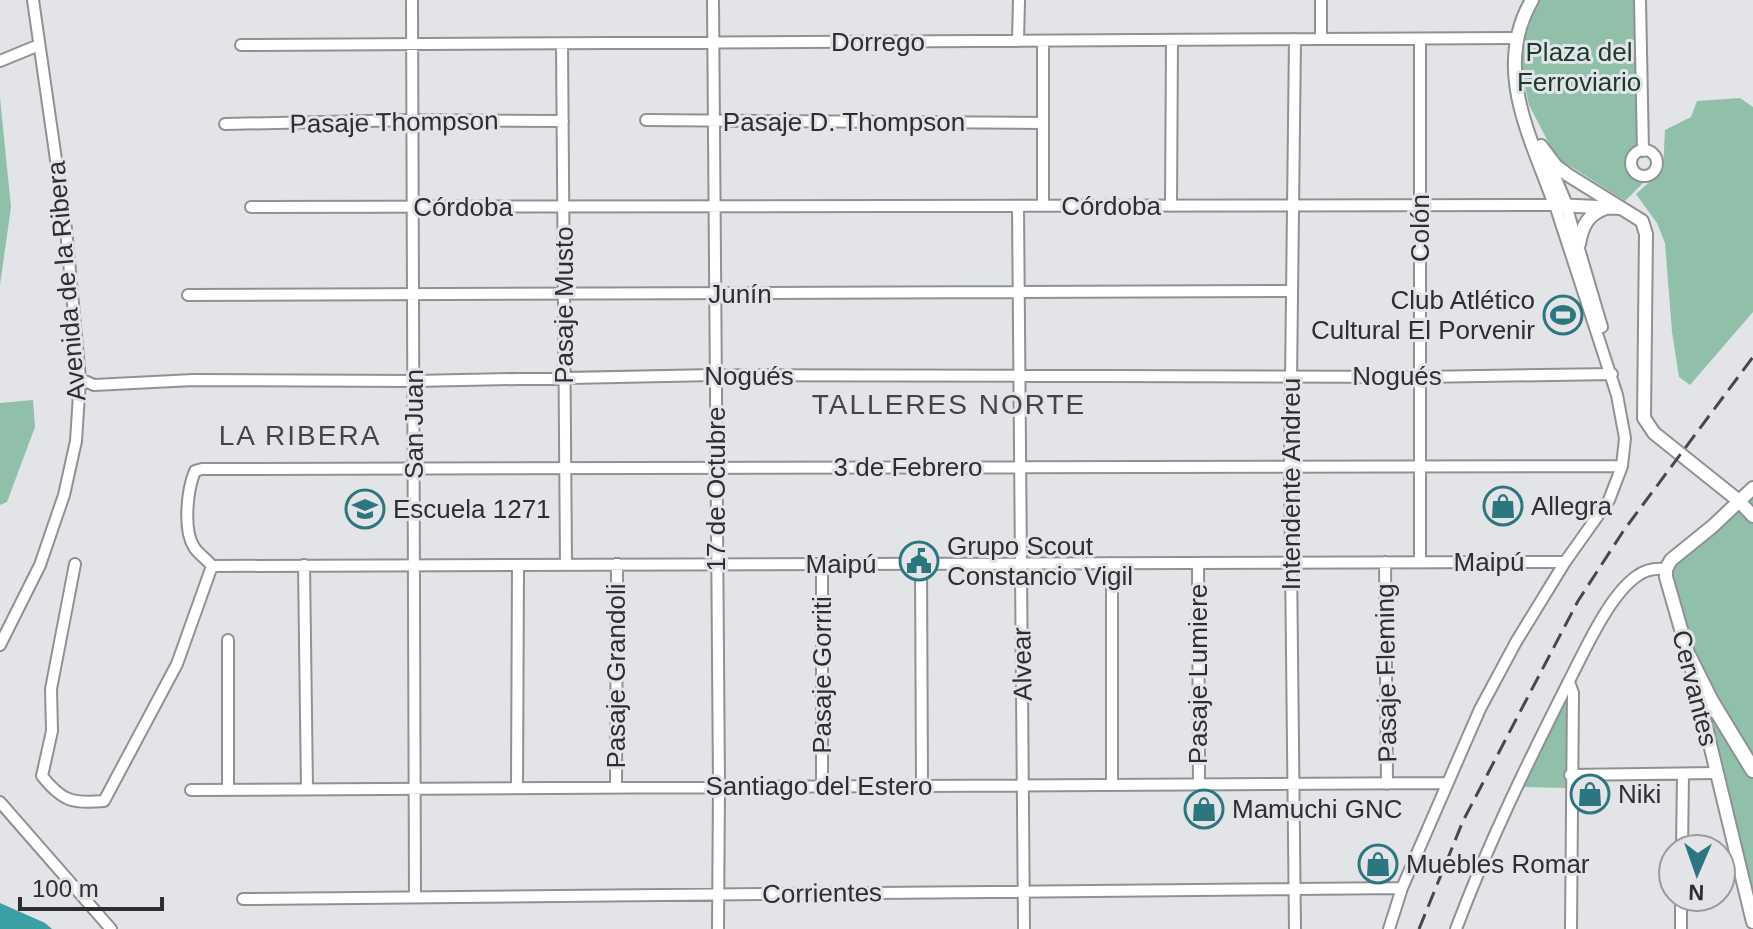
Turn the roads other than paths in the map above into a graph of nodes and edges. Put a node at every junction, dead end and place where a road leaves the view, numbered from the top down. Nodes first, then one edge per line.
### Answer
1 (33, 0) edge
2 (412, 0) edge
3 (713, 0) edge
4 (1019, 0) edge
5 (1321, 0) edge
6 (1532, 0) edge
7 (1640, 0) edge
8 (1515, 38) junction
9 (1295, 39) junction
10 (1321, 39) junction
11 (1420, 39) junction
12 (1172, 40) junction
13 (1018, 41) junction
14 (1043, 41) junction
15 (713, 43) junction
16 (562, 44) junction
17 (39, 45) junction
18 (241, 45) dead end
19 (412, 45) junction
20 (0, 61) edge
21 (1521, 105) junction
22 (413, 120) junction
23 (646, 120) dead end
24 (563, 121) junction
25 (713, 121) junction
26 (1043, 123) junction
27 (225, 124) dead end
28 (1541, 146) junction
29 (1643, 151) dead end
30 (1560, 205) junction
31 (1018, 206) junction
32 (1043, 206) junction
33 (1171, 206) junction
34 (1293, 206) junction
35 (1420, 206) junction
36 (251, 207) dead end
37 (414, 207) junction
38 (563, 207) junction
39 (714, 207) junction
40 (1609, 207) junction
41 (1626, 209) junction
42 (1579, 244) junction
43 (1292, 291) junction
44 (1019, 292) junction
45 (714, 294) junction
46 (188, 295) dead end
47 (414, 295) junction
48 (564, 295) junction
49 (1607, 357) junction
50 (1612, 374) junction
51 (715, 375) junction
52 (1019, 376) junction
53 (1291, 376) junction
54 (1420, 377) junction
55 (565, 378) junction
56 (80, 379) junction
57 (414, 381) junction
58 (1420, 465) junction
59 (1622, 466) junction
60 (1020, 467) junction
61 (1290, 467) junction
62 (414, 468) junction
63 (565, 468) junction
64 (716, 468) junction
65 (1753, 488) edge
66 (1739, 501) junction
67 (1753, 507) edge
68 (1753, 516) edge
69 (1290, 562) junction
70 (1385, 562) junction
71 (1420, 562) junction
72 (1565, 562) junction
73 (1021, 563) junction
74 (1112, 563) junction
75 (1198, 563) junction
76 (75, 564) dead end
77 (617, 564) junction
78 (716, 564) junction
79 (822, 564) junction
80 (921, 564) junction
81 (304, 565) junction
82 (414, 565) junction
83 (518, 565) junction
84 (566, 565) junction
85 (212, 566) junction
86 (1666, 569) junction
87 (228, 640) dead end
88 (0, 645) edge
89 (1689, 657) junction
90 (1569, 682) junction
91 (1753, 770) edge
92 (1716, 773) junction
93 (1570, 775) junction
94 (1683, 775) junction
95 (1447, 783) junction
96 (1199, 784) junction
97 (1292, 784) junction
98 (1387, 784) junction
99 (922, 785) junction
100 (1023, 785) junction
101 (1112, 785) junction
102 (719, 786) junction
103 (822, 786) junction
104 (616, 787) junction
105 (415, 788) junction
106 (517, 788) junction
107 (307, 789) junction
108 (191, 790) dead end
109 (228, 790) junction
110 (0, 802) edge
111 (1682, 833) edge
112 (1402, 888) junction
113 (1296, 889) junction
114 (1024, 891) junction
115 (718, 895) junction
116 (415, 896) junction
117 (243, 899) dead end
118 (1753, 922) edge
119 (1390, 927) edge
120 (111, 929) edge
121 (718, 929) edge
122 (1024, 929) edge
123 (1295, 929) edge
124 (1404, 929) edge
125 (1456, 929) edge
126 (1571, 929) edge

1 - 17 street, Avenida de la Ribera
2 - 19 street, San Juan
3 - 15 street, 17 de Octubre
4 - 13 street
5 - 10 street
6 - 8 main road
7 - 29 street
8 - 11 street, Dorrego
8 - 21 main road
9 - 10 street, Dorrego
9 - 12 street, Dorrego
9 - 34 street, Intendente Andreu
10 - 11 street, Dorrego
11 - 35 street, Colón
12 - 14 street, Dorrego
12 - 33 street
13 - 14 street, Dorrego
13 - 15 street, Dorrego
14 - 26 street
15 - 16 street, Dorrego
15 - 25 street, 17 de Octubre
16 - 19 street, Dorrego
16 - 24 street, Pasaje Musto
17 - 20 street
17 - 56 street, Avenida de la Ribera
18 - 19 street, Dorrego
19 - 22 street, San Juan
21 - 28 main road
21 - 30 main road
22 - 24 street, Pasaje Thompson
22 - 27 street, Pasaje Thompson
22 - 37 street, San Juan
23 - 25 street, Pasaje D. Thompson
24 - 38 street, Pasaje Musto
25 - 26 street, Pasaje D. Thompson
25 - 39 street, 17 de Octubre
26 - 32 street
28 - 30 main road
28 - 41 main road
30 - 35 street, Córdoba
30 - 40 main road, Córdoba
30 - 42 street
30 - 49 street
31 - 32 street, Córdoba
31 - 39 street, Córdoba
31 - 44 street, Alvear
32 - 33 street, Córdoba
33 - 34 street, Córdoba
34 - 35 street, Córdoba
34 - 43 street, Intendente Andreu
35 - 54 street, Colón
36 - 37 street, Córdoba
37 - 38 street, Córdoba
37 - 47 street, San Juan
38 - 39 street, Córdoba
38 - 48 street, Pasaje Musto
39 - 45 street, 17 de Octubre
40 - 41 main road, Córdoba
40 - 42 main road
41 - 66 main road
42 - 49 street
43 - 44 street, Junín
43 - 53 street, Intendente Andreu
44 - 45 street, Junín
44 - 52 street, Alvear
45 - 48 street, Junín
45 - 51 street, 17 de Octubre
46 - 47 street, Junín
47 - 48 street, Junín
47 - 57 street, San Juan
48 - 55 street, Pasaje Musto
49 - 50 street
50 - 54 street, Nogués
50 - 59 street
51 - 52 street, Nogués
51 - 55 street, Nogués
51 - 64 street, 17 de Octubre
52 - 53 street, Nogués
52 - 60 street, Alvear
53 - 54 street, Nogués
53 - 61 street, Intendente Andreu
54 - 58 street, Colón
55 - 57 street, Nogués
55 - 63 street, Pasaje Musto
56 - 57 street, Nogués
56 - 88 street, Avenida de la Ribera
57 - 62 street, San Juan
58 - 59 street, 3 de Febrero
58 - 61 street, 3 de Febrero
58 - 71 street, Colón
59 - 72 street
60 - 61 street, 3 de Febrero
60 - 64 street, 3 de Febrero
60 - 73 street, Alvear
61 - 69 street, Intendente Andreu
62 - 63 street, 3 de Febrero
62 - 82 street, San Juan
62 - 85 street, 3 de Febrero
63 - 64 street, 3 de Febrero
63 - 84 street, Pasaje Musto
64 - 78 street, 17 de Octubre
65 - 66 main road
66 - 67 main road
66 - 68 main road
66 - 86 main road
69 - 70 street, Maipú
69 - 75 street, Maipú
69 - 97 street, Intendente Andreu
70 - 71 street, Maipú
70 - 98 street, Pasaje Fleming
71 - 72 street, Maipú
72 - 95 street
73 - 74 street, Maipú
73 - 80 street, Maipú
73 - 100 street, Alvear
74 - 75 street, Maipú
74 - 101 street
75 - 96 street, Pasaje Lumiere
76 - 85 street
77 - 78 street, Maipú
77 - 84 street, Maipú
77 - 104 street, Pasaje Grandoli
78 - 79 street, Maipú
78 - 102 street, 17 de Octubre
79 - 80 street, Maipú
79 - 103 street, Pasaje Gorriti
80 - 99 street
81 - 82 street, Maipú
81 - 85 street, Maipú
81 - 107 street
82 - 83 street, Maipú
82 - 105 street, San Juan
83 - 84 street, Maipú
83 - 106 street
86 - 89 main road, Cervantes
86 - 90 street
87 - 109 street
89 - 91 highway
89 - 92 main road, Cervantes
90 - 93 street
90 - 125 street
92 - 94 street
92 - 118 main road, Cervantes
93 - 94 street
93 - 126 street
94 - 111 street
95 - 98 street, Santiago del Estero
95 - 112 street
96 - 97 street, Santiago del Estero
96 - 101 street, Santiago del Estero
97 - 98 street, Santiago del Estero
97 - 113 street, Intendente Andreu
99 - 100 street, Santiago del Estero
99 - 103 street, Santiago del Estero
100 - 101 street, Santiago del Estero
100 - 114 street, Alvear
102 - 103 street, Santiago del Estero
102 - 104 street, Santiago del Estero
102 - 115 street, 17 de Octubre
104 - 106 street, Santiago del Estero
105 - 106 street, Santiago del Estero
105 - 107 street, Santiago del Estero
105 - 116 street, San Juan
107 - 109 street, Santiago del Estero
108 - 109 street, Santiago del Estero
110 - 120 street
112 - 113 street, Corrientes
112 - 119 street
113 - 114 street, Corrientes
113 - 123 street, Intendente Andreu
114 - 115 street, Corrientes
114 - 122 street, Alvear
115 - 116 street, Corrientes
115 - 121 street, 17 de Octubre
116 - 117 street, Corrientes
119 - 124 street

